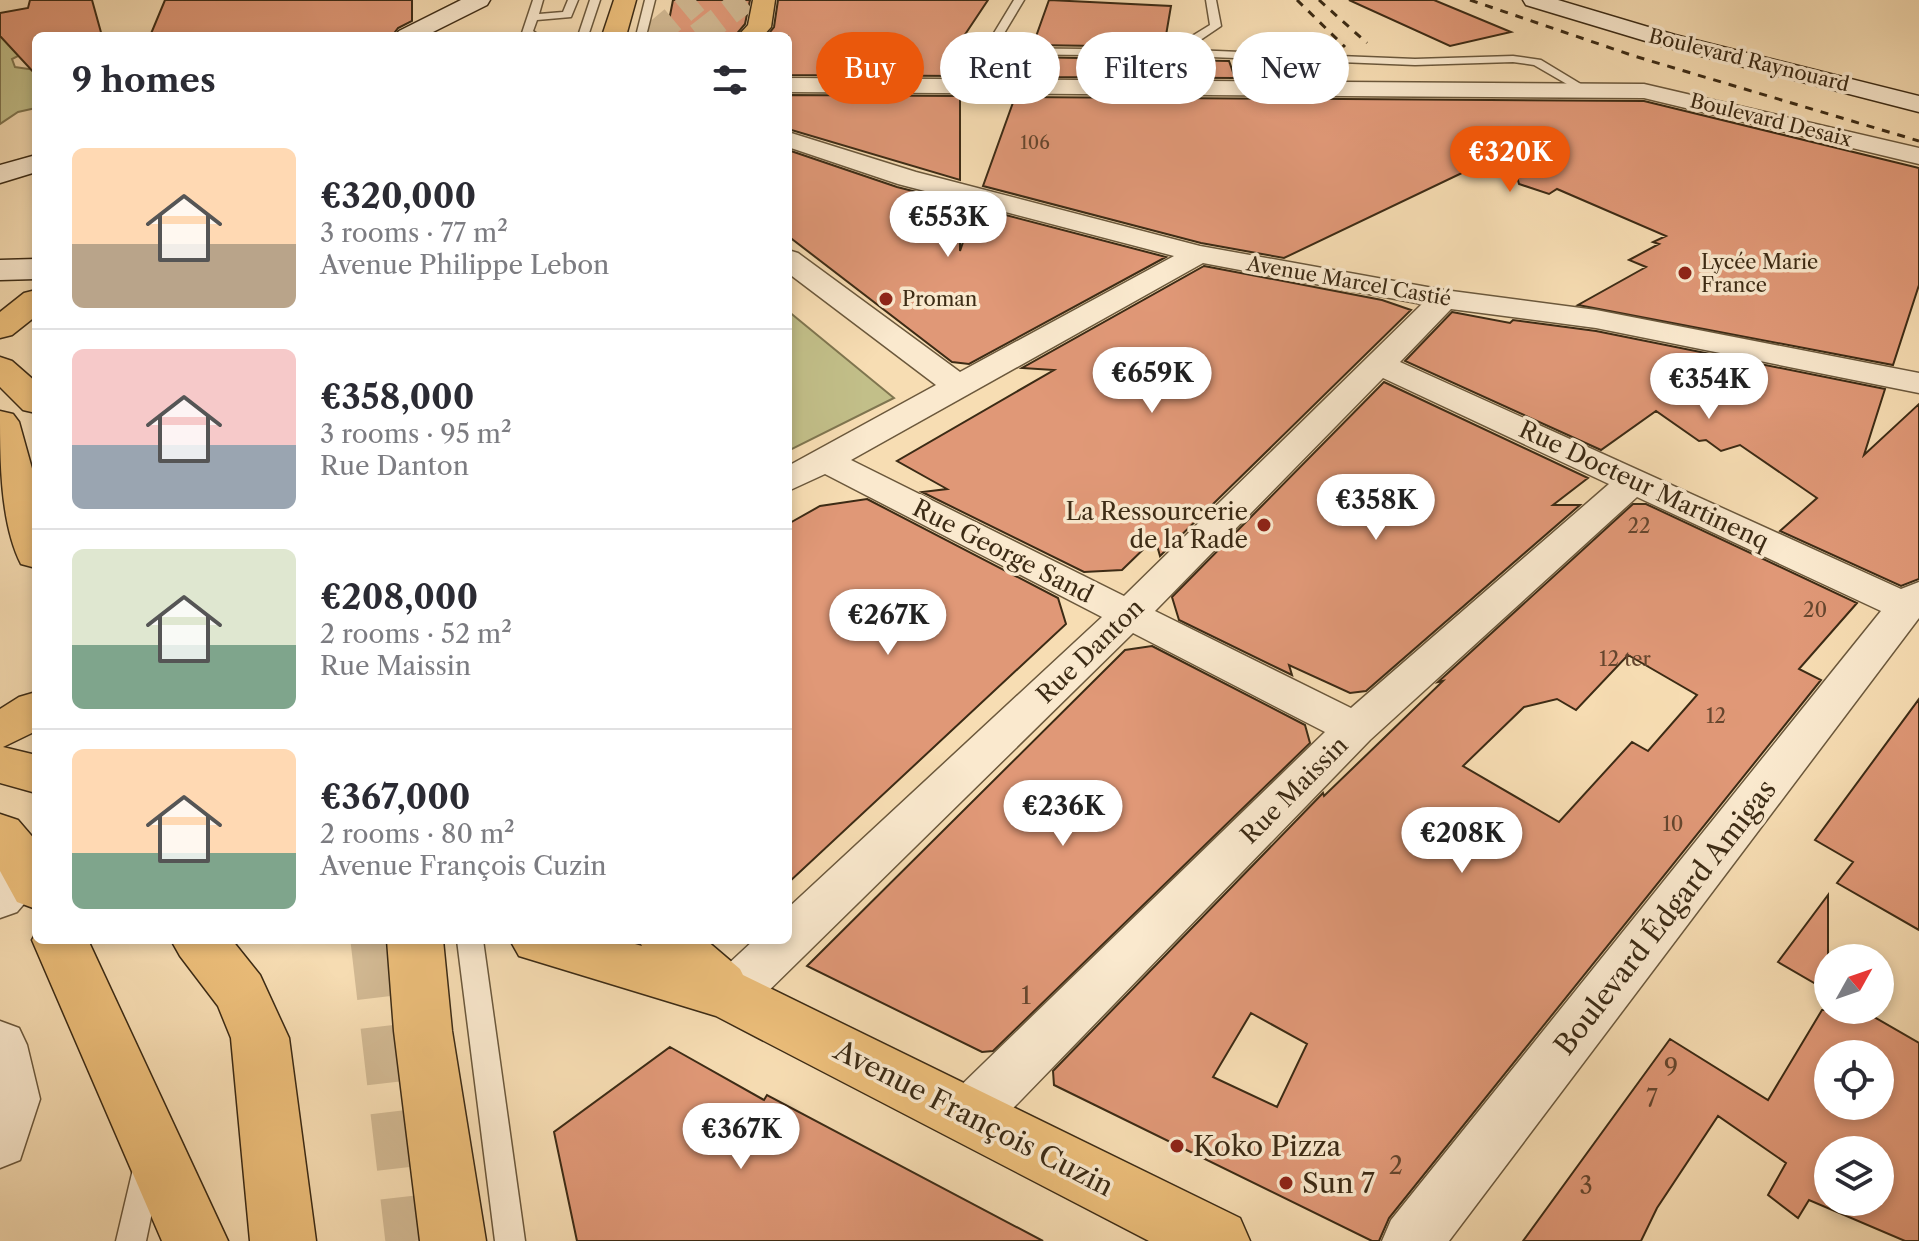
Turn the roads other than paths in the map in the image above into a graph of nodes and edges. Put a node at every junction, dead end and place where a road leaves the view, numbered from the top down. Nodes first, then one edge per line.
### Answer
1 (479, 0) edge
2 (595, 0) edge
3 (625, 0) edge
4 (650, 0) edge
5 (764, 0) edge
6 (780, 0) edge
7 (1019, 0) edge
8 (1211, 0) edge
9 (1534, 0) edge
10 (552, 4) edge
11 (415, 32) edge
12 (528, 32) edge
13 (584, 32) edge
14 (615, 32) edge
15 (642, 32) edge
16 (754, 32) edge
17 (775, 32) edge
18 (1000, 32) edge
19 (1206, 32) edge
20 (1216, 54) edge
21 (792, 85) edge
22 (1583, 89) junction
23 (1919, 104) edge
24 (792, 140) edge
25 (1919, 156) edge
26 (32, 164) edge
27 (0, 174) edge
28 (1199, 254) junction
29 (792, 262) edge
30 (32, 269) edge
31 (0, 270) edge
32 (1444, 299) junction
33 (32, 303) edge
34 (0, 328) edge
35 (1381, 365) junction
36 (0, 368) edge
37 (1919, 383) edge
38 (958, 386) junction
39 (32, 398) edge
40 (0, 422) edge
41 (822, 459) junction
42 (792, 478) edge
43 (1634, 480) junction
44 (32, 540) edge
45 (1912, 601) edge
46 (1128, 615) junction
47 (32, 711) edge
48 (1355, 729) junction
49 (0, 731) edge
50 (0, 765) edge
51 (32, 773) edge
52 (792, 936) edge
53 (62, 944) edge
54 (202, 944) edge
55 (415, 944) edge
56 (471, 944) edge
57 (552, 944) edge
58 (672, 944) edge
59 (687, 944) edge
60 (783, 944) edge
61 (730, 995) junction
62 (0, 1045) edge
63 (969, 1115) junction
64 (0, 1141) edge
65 (153, 1146) junction
66 (131, 1241) edge
67 (195, 1241) edge
68 (283, 1241) edge
69 (453, 1241) edge
70 (510, 1241) edge
71 (1217, 1241) edge
72 (1412, 1241) edge

1 - 11 street
2 - 13 lane
3 - 14 main road
4 - 15 lane
5 - 16 main road
6 - 17 main road
7 - 18 lane
8 - 19 lane
9 - 23 street, Boulevard Raynouard
10 - 12 lane
20 - 22 lane
21 - 22 street, Boulevard Desaix
22 - 25 street, Boulevard Desaix
24 - 28 street, Avenue Marcel Castié
26 - 27 street
28 - 32 street, Avenue Marcel Castié
28 - 38 street
29 - 38 street
30 - 31 street
32 - 35 street, Rue Danton
32 - 37 street, Avenue Marcel Castié
33 - 34 main road
35 - 43 street, Rue Docteur Martinenq
35 - 46 street, Rue Danton
36 - 39 main road
38 - 41 street
40 - 44 main road
41 - 42 street
41 - 46 street, Rue George Sand
43 - 45 street, Rue Docteur Martinenq
43 - 48 street, Rue Maissin
45 - 72 street, Boulevard Édgard Amigas
46 - 48 street, Rue George Sand
46 - 52 street, Rue Danton
47 - 49 main road
48 - 63 street, Rue Maissin
50 - 51 main road
53 - 65 main road
54 - 68 main road
55 - 69 main road
56 - 70 lane
57 - 61 main road
58 - 61 main road
59 - 61 lane
60 - 61 street, Rue Danton
61 - 63 main road, Avenue François Cuzin
62 - 64 street
63 - 71 main road, Avenue François Cuzin
65 - 66 lane
65 - 67 main road

